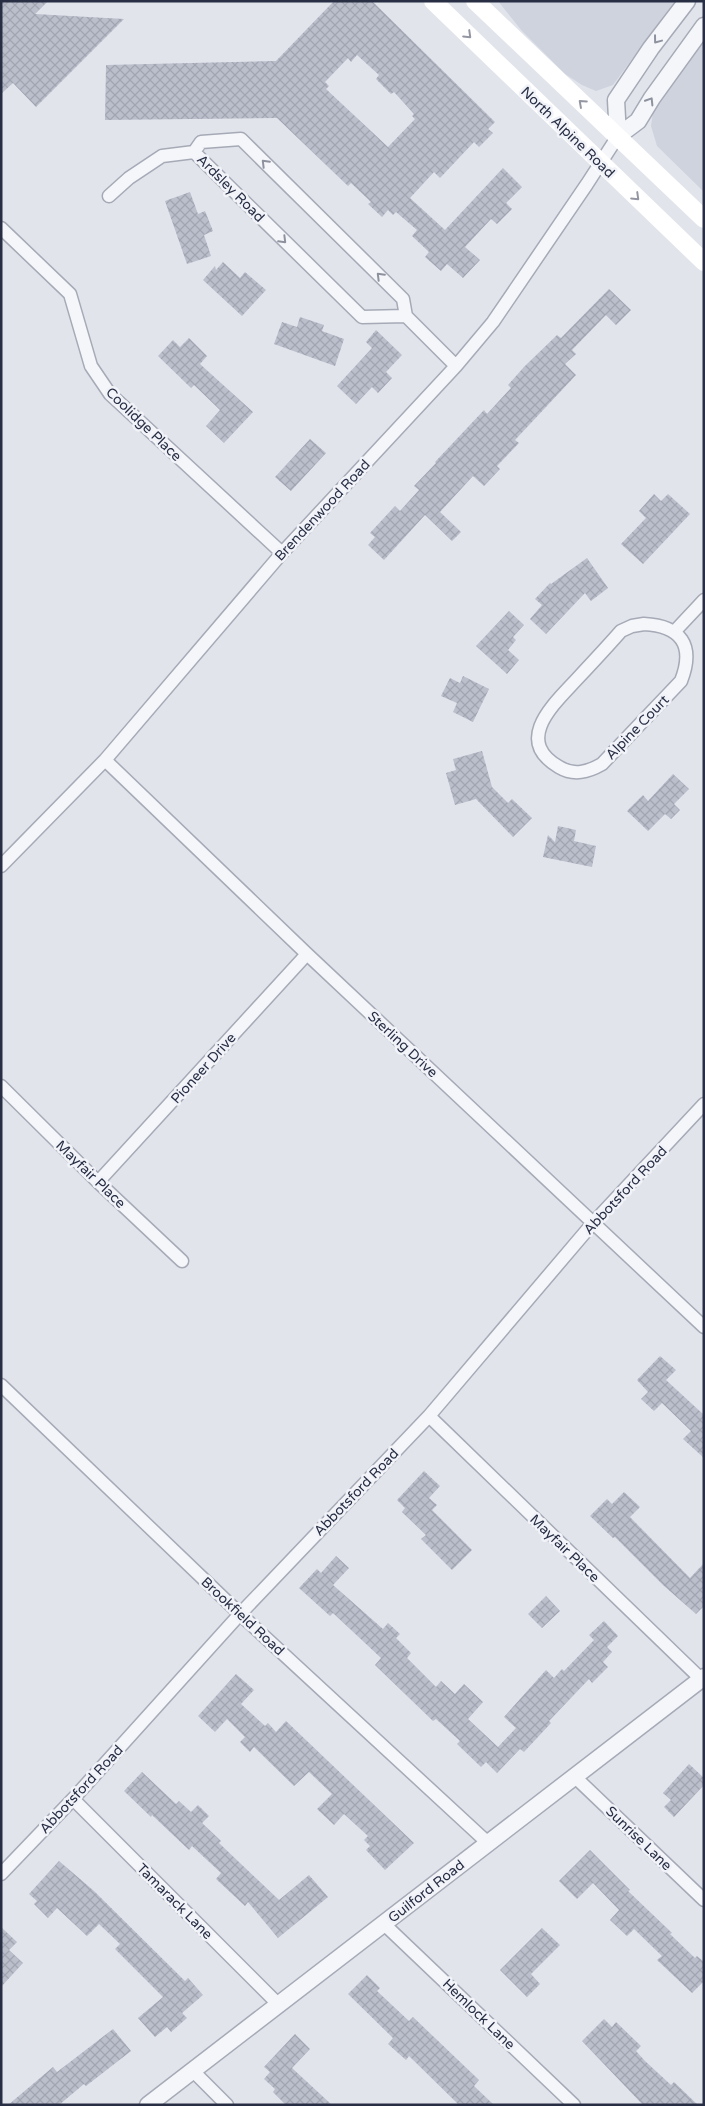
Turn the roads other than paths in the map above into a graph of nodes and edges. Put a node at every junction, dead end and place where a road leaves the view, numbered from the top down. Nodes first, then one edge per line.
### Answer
1 (433, 1) edge
2 (475, 1) edge
3 (687, 1) edge
4 (704, 26) edge
5 (618, 136) junction
6 (194, 152) junction
7 (601, 163) junction
8 (110, 196) dead end
9 (704, 219) edge
10 (1, 228) edge
11 (704, 262) edge
12 (406, 316) junction
13 (456, 366) junction
14 (282, 552) junction
15 (704, 600) edge
16 (675, 631) junction
17 (105, 760) junction
18 (1, 866) edge
19 (307, 954) junction
20 (1, 1086) edge
21 (704, 1104) edge
22 (98, 1182) junction
23 (593, 1223) junction
24 (182, 1261) dead end
25 (704, 1327) edge
26 (1, 1385) edge
27 (429, 1416) junction
28 (240, 1614) junction
29 (702, 1678) edge
30 (574, 1776) junction
31 (73, 1799) junction
32 (488, 1843) junction
33 (1, 1874) edge
34 (704, 1900) edge
35 (384, 1924) junction
36 (278, 2004) junction
37 (193, 2071) junction
38 (148, 2105) edge
39 (227, 2105) edge
40 (574, 2105) edge

1 -> 7 main road, North Alpine Road
5 -> 2 main road
3 -> 5 street
5 -> 4 street
5 - 7 street, Brendenwood Road
5 - 9 main road
6 - 8 street
6 -> 12 street, Ardsley Road
12 -> 6 street, Ardsley Road
7 -> 11 main road, North Alpine Road
7 - 13 street, Brendenwood Road
10 - 14 street, Coolidge Place
12 - 13 street, Ardsley Road
13 - 14 street, Brendenwood Road
14 - 17 street, Brendenwood Road
15 - 16 street
16 - 16 street, Alpine Court
17 - 18 street, Brendenwood Road
17 - 19 street, Sterling Drive
19 - 22 street, Pioneer Drive
19 - 23 street, Sterling Drive
20 - 22 street, Mayfair Place
21 - 23 street, Abbotsford Road
22 - 24 street, Mayfair Place
23 - 25 street, Sterling Drive
23 - 27 street, Abbotsford Road
26 - 28 street, Brookfield Road
27 - 28 street, Abbotsford Road
27 - 29 street, Mayfair Place
28 - 31 street, Abbotsford Road
28 - 32 street, Brookfield Road
29 - 30 street, Guilford Road
30 - 32 street, Guilford Road
30 - 34 street, Sunrise Lane
31 - 33 street, Abbotsford Road
31 - 36 street, Tamarack Lane
32 - 35 street, Guilford Road
35 - 36 street, Guilford Road
35 - 40 street, Hemlock Lane
36 - 37 street, Guilford Road
37 - 38 street, Guilford Road
37 - 39 street

